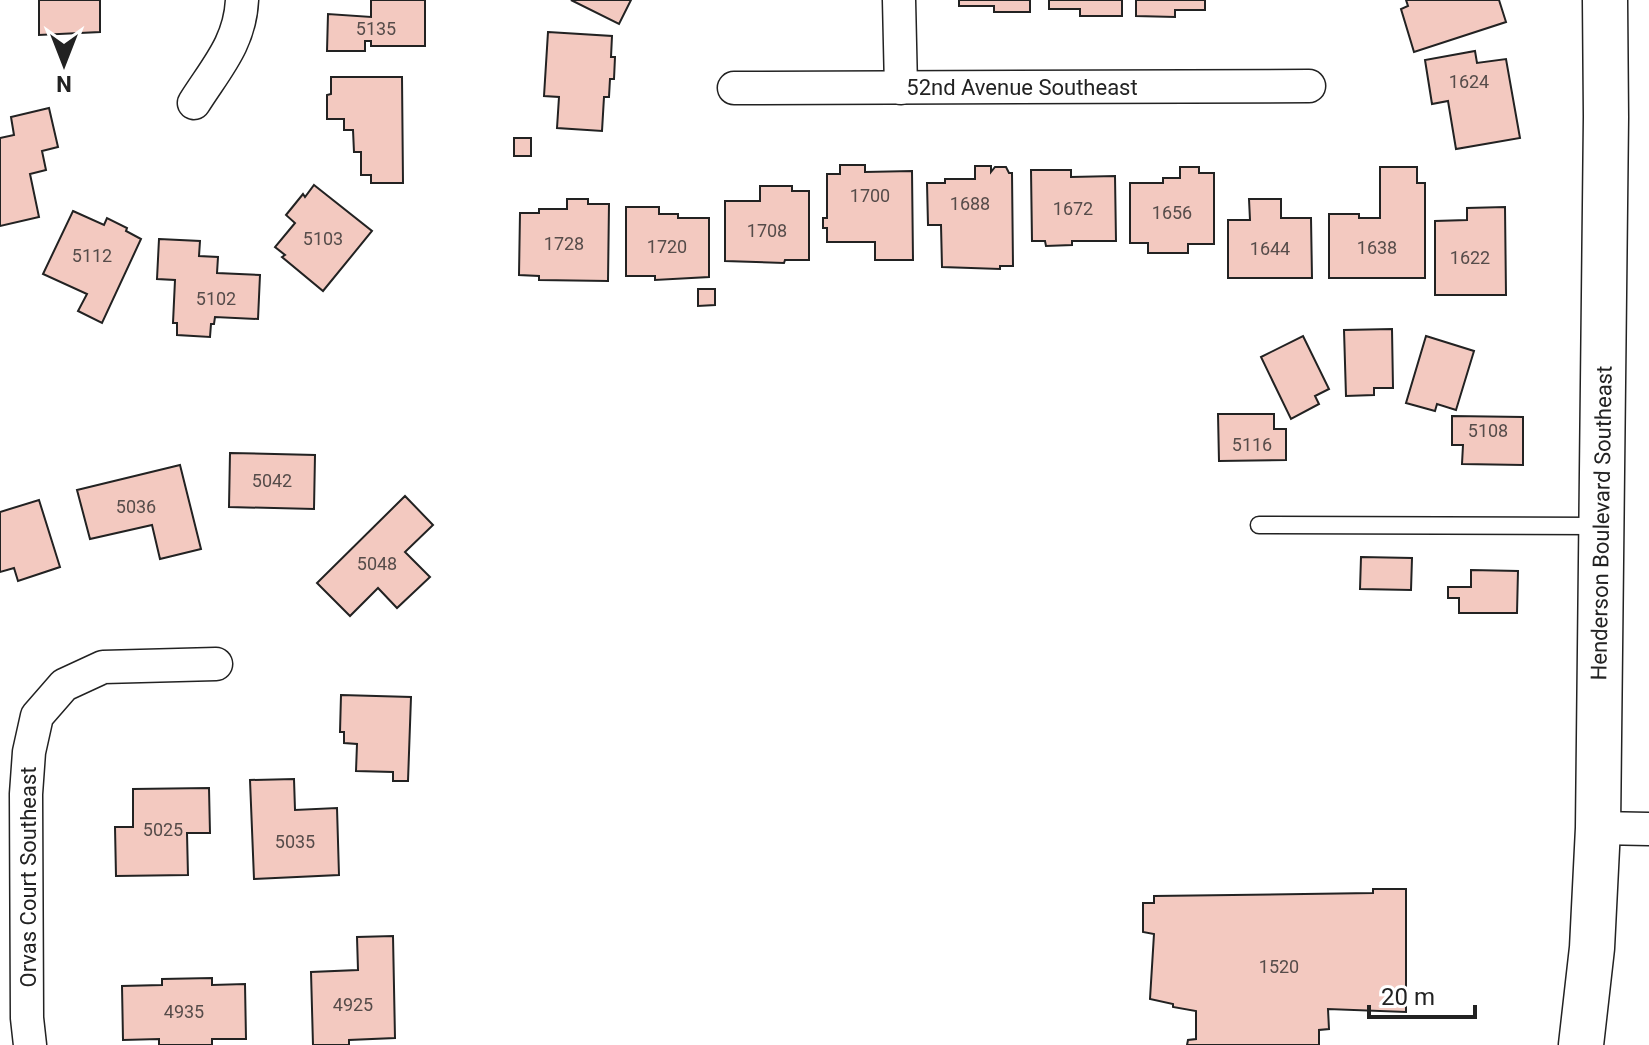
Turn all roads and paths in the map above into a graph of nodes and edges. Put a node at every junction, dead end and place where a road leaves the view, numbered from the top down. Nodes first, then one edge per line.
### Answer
1 (242, 0) edge
2 (899, 0) edge
3 (1605, 0) edge
4 (1309, 86) dead end
5 (734, 88) dead end
6 (901, 88) junction
7 (194, 103) dead end
8 (1259, 525) dead end
9 (1600, 526) junction
10 (216, 664) dead end
11 (1598, 828) junction
12 (1649, 829) edge
13 (30, 1045) edge
14 (1581, 1045) edge

1 - 7 street
2 - 6 street
3 - 9 street, Henderson Boulevard Southeast
4 - 6 street, 52nd Avenue Southeast
5 - 6 street, 52nd Avenue Southeast
8 - 9 lane
9 - 11 street, Henderson Boulevard Southeast
10 - 13 street, Orvas Court Southeast
11 - 12 street
11 - 14 street, Henderson Boulevard Southeast

